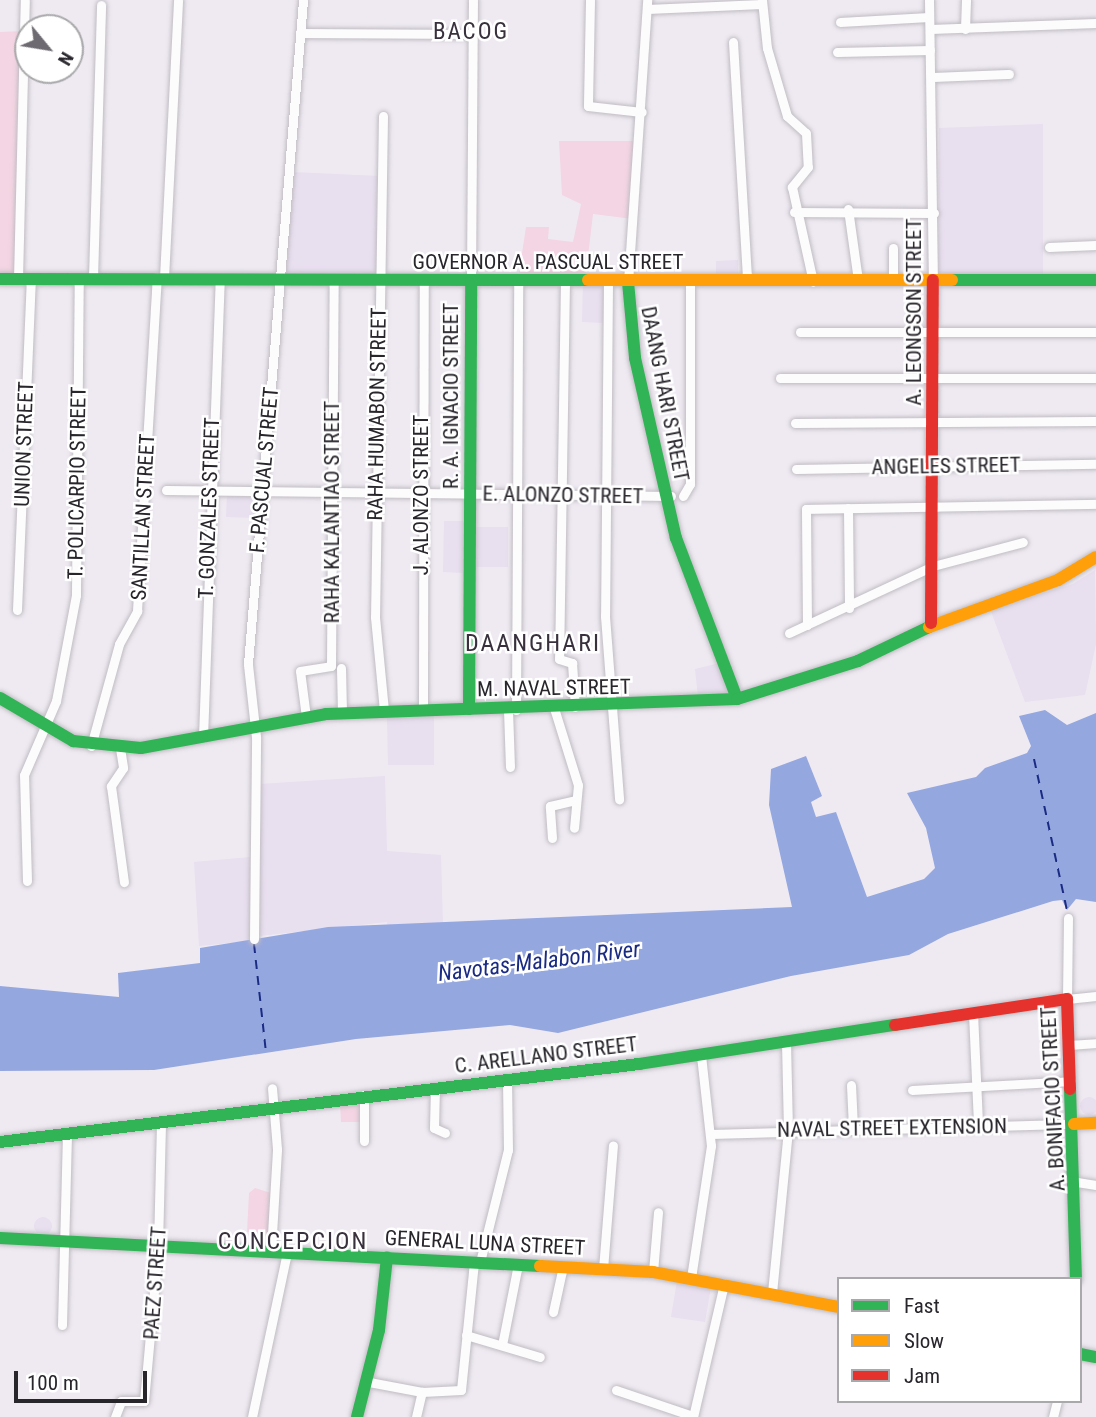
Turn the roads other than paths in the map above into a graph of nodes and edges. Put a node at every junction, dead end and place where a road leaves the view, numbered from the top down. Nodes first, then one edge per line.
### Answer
1 (25, 0) edge
2 (178, 0) edge
3 (303, 0) edge
4 (473, 0) edge
5 (590, 0) edge
6 (929, 0) edge
7 (966, 0) edge
8 (762, 2) edge
9 (647, 4) edge
10 (101, 5) dead end
11 (929, 17) junction
12 (840, 22) dead end
13 (1096, 23) edge
14 (930, 29) junction
15 (965, 29) junction
16 (300, 33) junction
17 (473, 34) junction
18 (733, 42) dead end
19 (930, 50) junction
20 (837, 52) dead end
21 (1009, 74) dead end
22 (931, 77) junction
23 (642, 112) junction
24 (383, 116) dead end
25 (848, 209) junction
26 (794, 212) junction
27 (934, 213) junction
28 (1096, 245) edge
29 (1049, 247) dead end
30 (893, 248) dead end
31 (79, 278) junction
32 (93, 278) junction
33 (160, 278) junction
34 (0, 279) edge
35 (25, 279) junction
36 (219, 279) junction
37 (279, 279) junction
38 (334, 280) junction
39 (378, 280) junction
40 (424, 280) junction
41 (858, 280) junction
42 (893, 280) junction
43 (933, 280) junction
44 (1096, 280) edge
45 (471, 281) junction
46 (518, 281) junction
47 (565, 281) junction
48 (747, 281) junction
49 (608, 282) junction
50 (628, 282) junction
51 (690, 282) junction
52 (813, 282) junction
53 (800, 332) dead end
54 (1096, 332) edge
55 (933, 334) junction
56 (780, 378) dead end
57 (1096, 378) edge
58 (933, 379) junction
59 (933, 421) junction
60 (1096, 421) edge
61 (795, 423) dead end
62 (1096, 464) edge
63 (933, 466) junction
64 (796, 468) dead end
65 (166, 490) dead end
66 (209, 491) junction
67 (263, 491) junction
68 (332, 492) junction
69 (376, 493) junction
70 (421, 493) junction
71 (470, 494) junction
72 (517, 494) junction
73 (562, 495) junction
74 (607, 495) junction
75 (668, 496) junction
76 (683, 496) dead end
77 (1096, 505) edge
78 (848, 508) junction
79 (933, 511) junction
80 (1023, 542) dead end
81 (1096, 557) edge
82 (933, 566) junction
83 (849, 608) junction
84 (18, 610) dead end
85 (931, 623) junction
86 (807, 625) junction
87 (789, 633) dead end
88 (341, 668) dead end
89 (0, 698) edge
90 (737, 699) junction
91 (575, 707) junction
92 (612, 707) junction
93 (554, 708) junction
94 (469, 709) junction
95 (423, 710) junction
96 (512, 710) junction
97 (384, 712) junction
98 (342, 713) junction
99 (306, 717) junction
100 (47, 726) junction
101 (252, 728) junction
102 (203, 737) junction
103 (91, 746) junction
104 (120, 748) junction
105 (510, 767) dead end
106 (619, 799) dead end
107 (575, 800) junction
108 (574, 828) dead end
109 (552, 838) dead end
110 (27, 881) dead end
111 (124, 881) dead end
112 (1068, 918) dead end
113 (254, 939) dead end
114 (1096, 996) edge
115 (1067, 999) junction
116 (973, 1013) junction
117 (786, 1042) junction
118 (1096, 1043) edge
119 (1069, 1045) junction
120 (701, 1055) junction
121 (507, 1080) junction
122 (1071, 1081) junction
123 (977, 1084) junction
124 (851, 1085) dead end
125 (435, 1087) junction
126 (272, 1088) dead end
127 (912, 1090) dead end
128 (364, 1094) junction
129 (274, 1105) junction
130 (161, 1121) junction
131 (1096, 1123) edge
132 (1074, 1124) junction
133 (978, 1125) junction
134 (853, 1128) junction
135 (788, 1130) junction
136 (445, 1133) dead end
137 (711, 1134) junction
138 (67, 1135) junction
139 (364, 1140) dead end
140 (0, 1142) edge
141 (613, 1145) dead end
142 (1077, 1182) junction
143 (1096, 1185) edge
144 (658, 1212) dead end
145 (0, 1238) edge
146 (68, 1241) junction
147 (158, 1245) junction
148 (271, 1251) junction
149 (288, 1252) junction
150 (387, 1257) junction
151 (477, 1262) junction
152 (518, 1264) junction
153 (563, 1266) junction
154 (603, 1269) junction
155 (653, 1272) junction
156 (1076, 1277) edge
157 (691, 1278) junction
158 (724, 1284) junction
159 (772, 1293) junction
160 (837, 1307) edge
161 (553, 1312) dead end
162 (62, 1325) dead end
163 (467, 1335) junction
164 (502, 1345) junction
165 (540, 1357) dead end
166 (369, 1382) junction
167 (616, 1390) dead end
168 (422, 1392) junction
169 (115, 1417) edge
170 (252, 1417) edge
171 (357, 1417) edge
172 (416, 1417) edge
173 (693, 1417) edge

1 - 35 street, UNION STREET
2 - 33 street, SANTILLAN STREET
3 - 16 street, F. PASCUAL STREET
4 - 17 street, R. A. IGNACIO STREET
5 - 23 street
6 - 11 street, A. LEONGSON STREET
7 - 15 street
8 - 9 street
8 - 26 street
9 - 23 street, DAANG HARI STREET
10 - 32 street
11 - 12 street
11 - 14 street, A. LEONGSON STREET
13 - 15 street
14 - 15 street
14 - 19 street, A. LEONGSON STREET
16 - 17 street
16 - 37 street, F. PASCUAL STREET
17 - 45 street, R. A. IGNACIO STREET
18 - 48 street
19 - 20 street
19 - 22 street, A. LEONGSON STREET
21 - 22 street
22 - 27 street, A. LEONGSON STREET
23 - 50 street, DAANG HARI STREET
24 - 39 street, RAHA HUMABON STREET
25 - 26 street
25 - 27 street
25 - 41 street
26 - 52 street
27 - 43 street, A. LEONGSON STREET
28 - 29 street
30 - 42 street
31 - 32 main road, GOVERNOR A. PASCUAL STREET
31 - 35 main road, GOVERNOR A. PASCUAL STREET
31 - 100 street, T. POLICARPIO STREET
32 - 33 main road, GOVERNOR A. PASCUAL STREET
33 - 36 main road, GOVERNOR A. PASCUAL STREET
33 - 103 street, SANTILLAN STREET
34 - 35 main road, GOVERNOR A. PASCUAL STREET
35 - 84 street, UNION STREET
36 - 37 main road, GOVERNOR A. PASCUAL STREET
36 - 66 street, T. GONZALES STREET
37 - 38 main road, GOVERNOR A. PASCUAL STREET
37 - 67 street, F. PASCUAL STREET
38 - 39 main road, GOVERNOR A. PASCUAL STREET
38 - 68 street, RAHA KALANTIAO STREET
39 - 40 main road, GOVERNOR A. PASCUAL STREET
39 - 69 street, RAHA HUMABON STREET
40 - 45 main road, GOVERNOR A. PASCUAL STREET
40 - 70 street, J. ALONZO STREET
41 - 42 main road, GOVERNOR A. PASCUAL STREET
41 - 52 main road, GOVERNOR A. PASCUAL STREET
42 - 43 main road, GOVERNOR A. PASCUAL STREET
43 - 44 main road, GOVERNOR A. PASCUAL STREET
43 - 55 main road, A. LEONGSON STREET
45 - 46 main road, GOVERNOR A. PASCUAL STREET
45 - 71 main road, R. A. IGNACIO STREET
46 - 47 main road, GOVERNOR A. PASCUAL STREET
46 - 72 street
47 - 49 main road, GOVERNOR A. PASCUAL STREET
47 - 73 street
48 - 51 main road, GOVERNOR A. PASCUAL STREET
48 - 52 main road, GOVERNOR A. PASCUAL STREET
49 - 50 main road, GOVERNOR A. PASCUAL STREET
49 - 74 street
50 - 51 main road, GOVERNOR A. PASCUAL STREET
50 - 75 main road, DAANG HARI STREET
51 - 76 street
53 - 55 street
54 - 55 street
55 - 58 main road, A. LEONGSON STREET
56 - 58 street
57 - 58 street
58 - 59 main road, A. LEONGSON STREET
59 - 60 street
59 - 61 street
59 - 63 main road, A. LEONGSON STREET
62 - 63 street, ANGELES STREET
63 - 64 street, ANGELES STREET
63 - 79 main road, A. LEONGSON STREET
65 - 66 street, E. ALONZO STREET
66 - 67 street, E. ALONZO STREET
66 - 102 street, T. GONZALES STREET
67 - 68 street, E. ALONZO STREET
67 - 101 street, F. PASCUAL STREET
68 - 69 street, E. ALONZO STREET
68 - 99 street, RAHA KALANTIAO STREET
69 - 70 street, E. ALONZO STREET
69 - 97 street, RAHA HUMABON STREET
70 - 71 street, E. ALONZO STREET
70 - 95 street, J. ALONZO STREET
71 - 72 street, E. ALONZO STREET
71 - 94 main road, R. A. IGNACIO STREET
72 - 73 street, E. ALONZO STREET
72 - 96 street
73 - 74 street, E. ALONZO STREET
73 - 91 street
74 - 75 street, E. ALONZO STREET
74 - 92 street
75 - 90 main road, DAANG HARI STREET
77 - 79 street
78 - 79 street
78 - 83 street
78 - 86 street
79 - 82 main road, A. LEONGSON STREET
80 - 82 street
81 - 85 main road, M. NAVAL STREET
82 - 83 street
82 - 85 main road, A. LEONGSON STREET
83 - 86 street
85 - 90 main road, M. NAVAL STREET
86 - 87 street
88 - 98 street
89 - 100 main road, M. NAVAL STREET
90 - 92 main road, M. NAVAL STREET
91 - 92 main road, M. NAVAL STREET
91 - 93 main road, M. NAVAL STREET
92 - 106 street
93 - 96 main road, M. NAVAL STREET
93 - 107 street
94 - 95 main road, M. NAVAL STREET
94 - 96 main road, M. NAVAL STREET
95 - 97 main road, M. NAVAL STREET
96 - 105 street
97 - 98 main road, M. NAVAL STREET
98 - 99 main road, M. NAVAL STREET
99 - 101 main road, M. NAVAL STREET
100 - 103 main road, M. NAVAL STREET
100 - 110 street, T. POLICARPIO STREET
101 - 102 main road, M. NAVAL STREET
101 - 113 street, F. PASCUAL STREET
102 - 104 main road, M. NAVAL STREET
103 - 104 main road, M. NAVAL STREET
104 - 111 street
107 - 108 street
107 - 109 street
112 - 115 street, A. BONIFACIO STREET
114 - 115 street, C. ARELLANO STREET
115 - 116 main road, C. ARELLANO STREET
115 - 119 main road, A. BONIFACIO STREET
116 - 117 main road, C. ARELLANO STREET
116 - 123 street
117 - 120 main road, C. ARELLANO STREET
117 - 135 street
118 - 119 street
119 - 122 main road, A. BONIFACIO STREET
120 - 121 main road, C. ARELLANO STREET
120 - 137 street
121 - 125 main road, C. ARELLANO STREET
121 - 151 street
122 - 123 street
122 - 132 main road, A. BONIFACIO STREET
123 - 127 street
123 - 133 street
124 - 134 street
125 - 128 main road, C. ARELLANO STREET
125 - 136 street
126 - 129 street
128 - 129 main road, C. ARELLANO STREET
128 - 139 street
129 - 130 main road, C. ARELLANO STREET
129 - 148 street
130 - 138 main road, C. ARELLANO STREET
130 - 147 street, PAEZ STREET
131 - 132 main road
132 - 133 street, NAVAL STREET EXTENSION
132 - 142 main road, A. BONIFACIO STREET
133 - 134 street, NAVAL STREET EXTENSION
134 - 135 street, NAVAL STREET EXTENSION
135 - 137 street, NAVAL STREET EXTENSION
135 - 159 street
137 - 157 street
138 - 140 main road, C. ARELLANO STREET
138 - 146 street
141 - 154 street
142 - 143 street
142 - 156 main road, A. BONIFACIO STREET
144 - 155 street
145 - 146 main road, GENERAL LUNA STREET
146 - 147 main road, GENERAL LUNA STREET
146 - 162 street
147 - 148 main road, GENERAL LUNA STREET
147 - 169 street, PAEZ STREET
148 - 149 main road, GENERAL LUNA STREET
149 - 150 main road, GENERAL LUNA STREET
149 - 170 street
150 - 151 main road, GENERAL LUNA STREET
150 - 166 main road
151 - 152 main road, GENERAL LUNA STREET
151 - 163 street
152 - 153 main road, GENERAL LUNA STREET
152 - 164 street
153 - 154 main road, GENERAL LUNA STREET
153 - 161 street
154 - 155 main road, GENERAL LUNA STREET
155 - 157 main road, GENERAL LUNA STREET
157 - 158 main road, GENERAL LUNA STREET
158 - 159 main road, GENERAL LUNA STREET
158 - 173 street
159 - 160 main road, GENERAL LUNA STREET
163 - 164 street
163 - 168 street
164 - 165 street
166 - 168 street
166 - 171 main road
167 - 173 street
168 - 172 street

